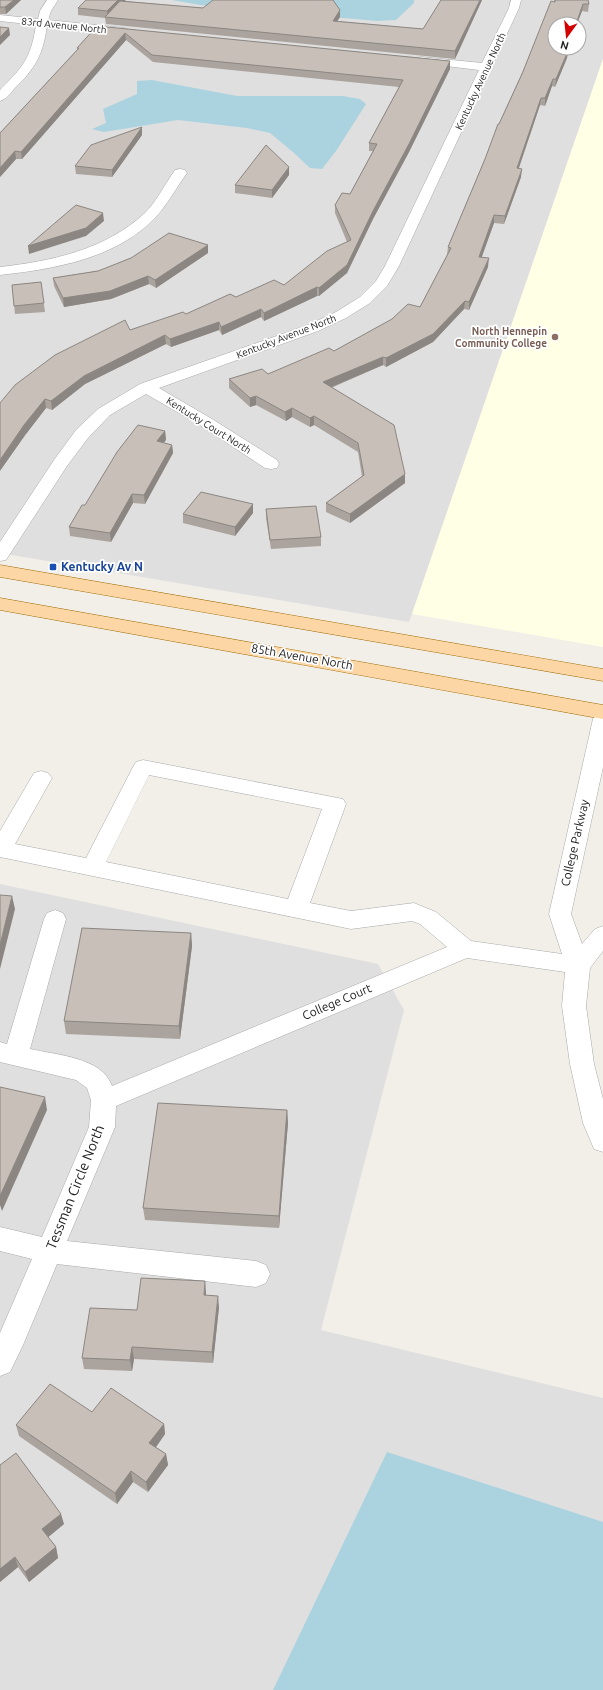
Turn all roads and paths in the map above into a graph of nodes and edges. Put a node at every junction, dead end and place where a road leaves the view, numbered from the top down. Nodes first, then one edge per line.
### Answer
1 (53, 0) edge
2 (516, 0) edge
3 (0, 18) edge
4 (42, 22) junction
5 (137, 32) edge
6 (407, 59) edge
7 (486, 67) junction
8 (0, 96) edge
9 (180, 172) dead end
10 (0, 270) edge
11 (146, 387) junction
12 (271, 464) dead end
13 (0, 556) edge
14 (0, 571) edge
15 (0, 604) edge
16 (603, 675) edge
17 (603, 712) edge
18 (603, 719) edge
19 (41, 778) dead end
20 (1, 849) edge
21 (92, 868) junction
22 (296, 909) junction
23 (55, 919) dead end
24 (603, 935) edge
25 (464, 949) junction
26 (578, 965) junction
27 (8, 1054) edge
28 (104, 1100) junction
29 (603, 1141) edge
30 (0, 1239) edge
31 (49, 1251) junction
32 (256, 1274) dead end
33 (0, 1362) edge

1 - 4 street
2 - 7 street, Kentucky Avenue North
3 - 4 street, 83rd Avenue North
4 - 5 street, 83rd Avenue North
4 - 8 street
6 - 7 street
7 - 11 street, Kentucky Avenue North
9 - 10 street
11 - 12 street, Kentucky Court North
11 - 13 street, Kentucky Avenue North
14 - 16 main road
15 - 17 main road, 85th Avenue North
18 - 26 street, College Parkway
19 - 20 street
20 - 21 street
21 - 22 street
21 - 22 street
22 - 25 street
23 - 27 street
24 - 26 street
25 - 26 street
25 - 28 street, College Court
26 - 29 street, College Parkway
27 - 28 street, Tessman Circle North
28 - 31 street, Tessman Circle North
30 - 31 street
31 - 32 street
31 - 33 street, Tessman Circle North

